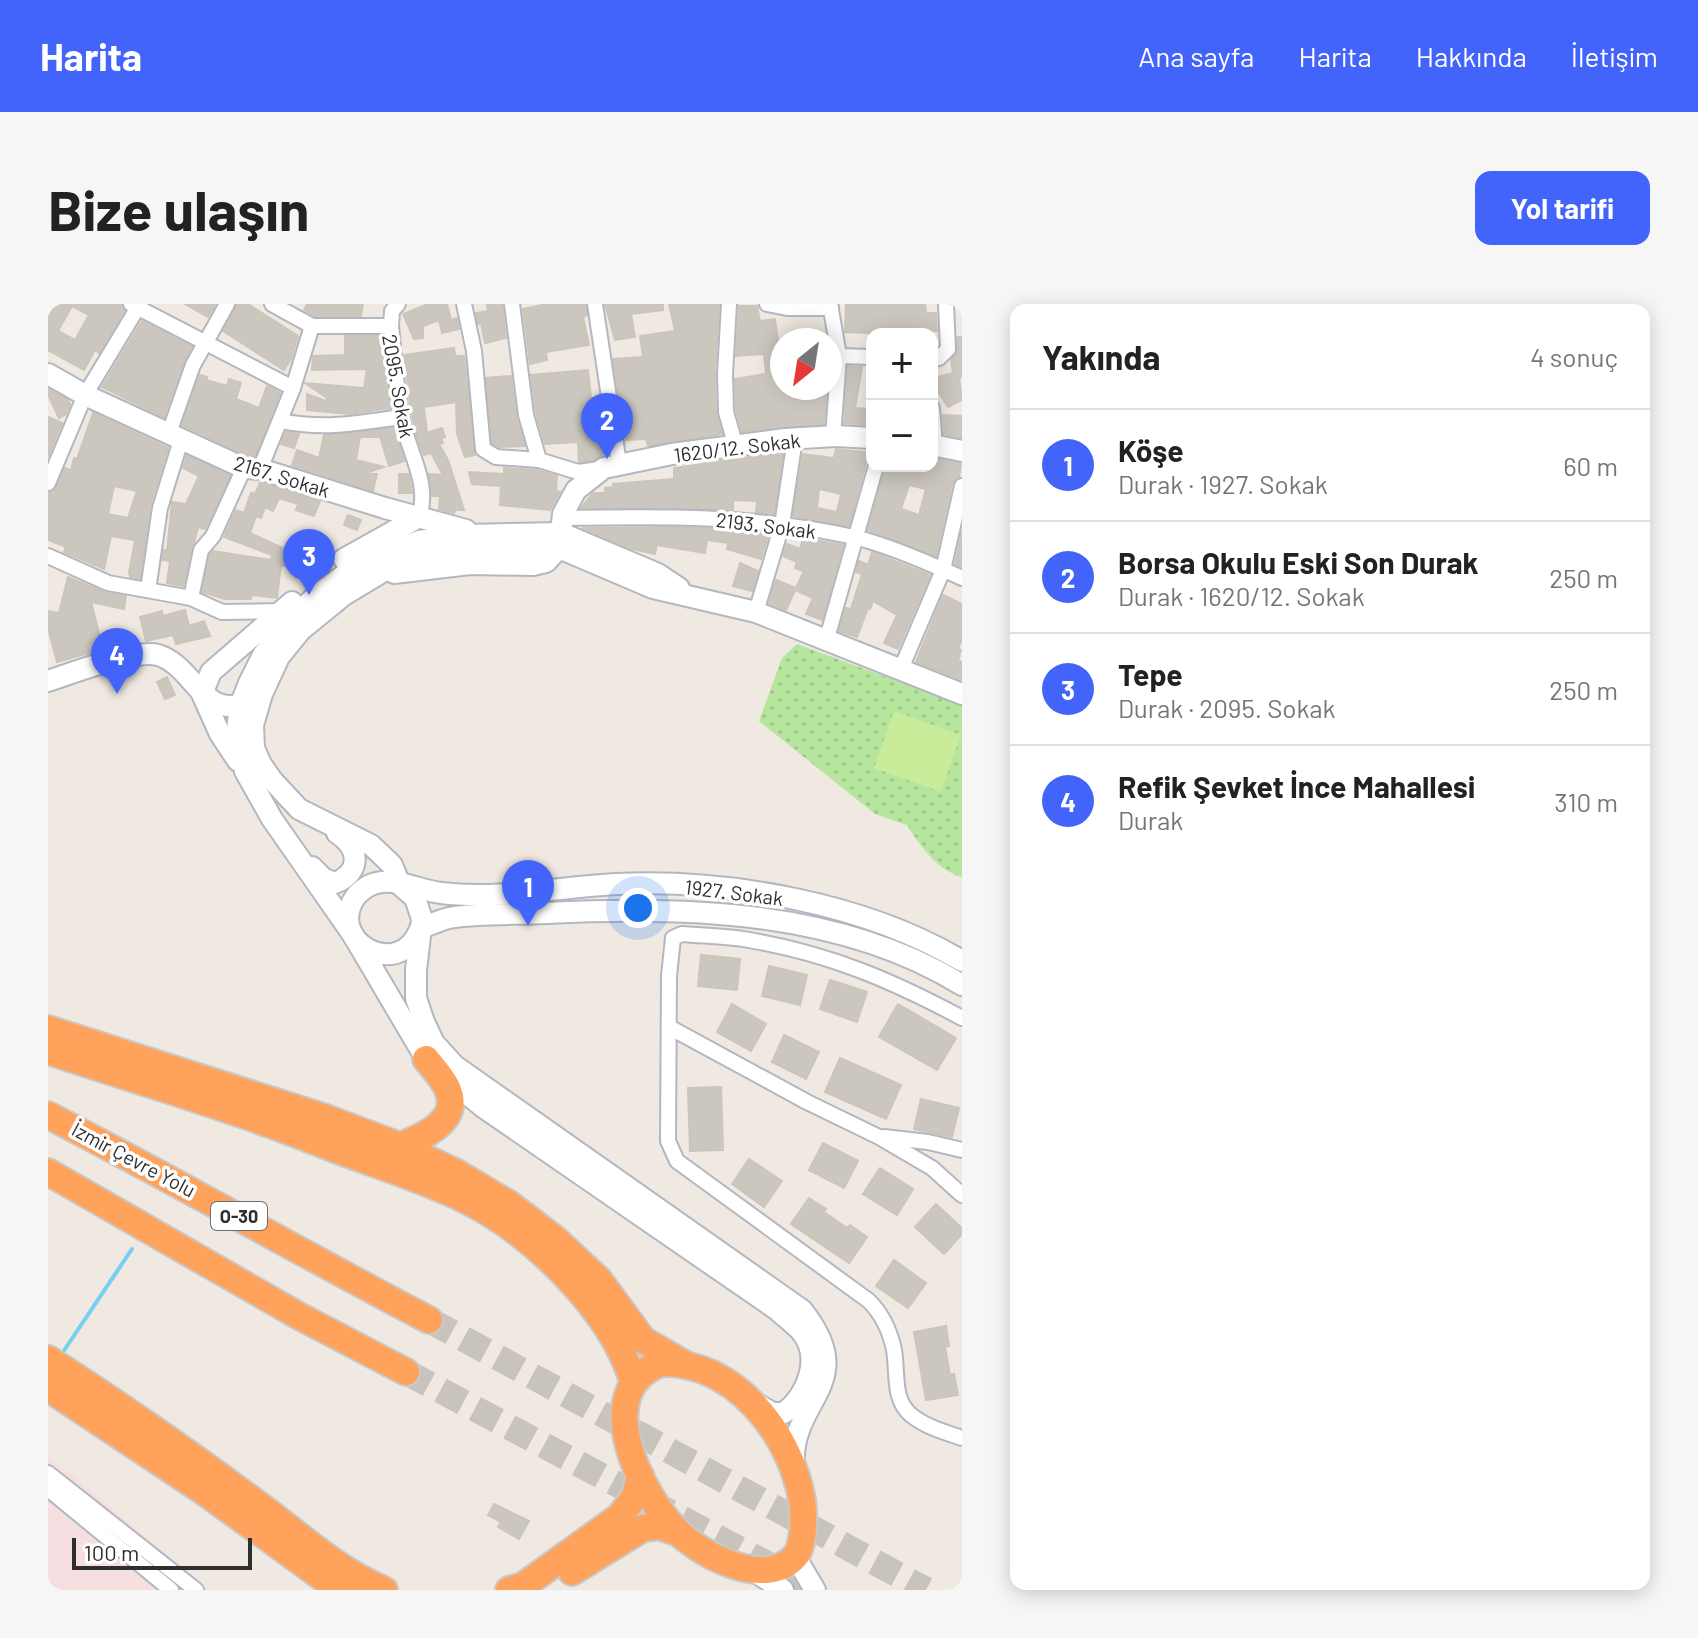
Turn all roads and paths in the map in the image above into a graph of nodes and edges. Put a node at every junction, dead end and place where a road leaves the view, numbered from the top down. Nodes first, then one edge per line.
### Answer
1 (227, 304) edge
2 (272, 304) edge
3 (398, 304) edge
4 (464, 304) edge
5 (512, 304) edge
6 (595, 304) edge
7 (729, 304) edge
8 (767, 304) edge
9 (946, 304) edge
10 (137, 305) edge
11 (830, 306) edge
12 (312, 326) junction
13 (391, 326) junction
14 (834, 328) edge
15 (204, 343) junction
16 (842, 356) edge
17 (866, 357) edge
18 (938, 358) edge
19 (48, 374) edge
20 (293, 388) junction
21 (85, 395) junction
22 (836, 400) edge
23 (401, 417) junction
24 (281, 421) junction
25 (175, 436) junction
26 (833, 436) junction
27 (866, 438) edge
28 (795, 439) junction
29 (736, 447) junction
30 (938, 447) edge
31 (962, 451) edge
32 (539, 460) junction
33 (612, 466) junction
34 (252, 468) junction
35 (874, 472) edge
36 (48, 483) edge
37 (962, 486) edge
38 (419, 517) junction
39 (782, 525) junction
40 (561, 533) junction
41 (481, 534) junction
42 (857, 538) junction
43 (48, 556) edge
44 (943, 570) junction
45 (962, 578) edge
46 (148, 590) junction
47 (191, 598) junction
48 (756, 612) junction
49 (286, 616) junction
50 (827, 638) junction
51 (226, 660) junction
52 (170, 661) junction
53 (900, 671) junction
54 (48, 681) edge
55 (202, 694) junction
56 (262, 694) junction
57 (962, 694) edge
58 (240, 706) junction
59 (245, 771) junction
60 (299, 809) junction
61 (294, 851) junction
62 (400, 885) junction
63 (421, 928) junction
64 (353, 935) junction
65 (962, 961) edge
66 (962, 985) edge
67 (962, 1018) edge
68 (669, 1027) junction
69 (48, 1029) edge
70 (48, 1051) edge
71 (426, 1059) junction
72 (48, 1115) edge
73 (879, 1137) junction
74 (400, 1146) junction
75 (962, 1150) edge
76 (48, 1172) edge
77 (962, 1195) edge
78 (429, 1320) tunnel mouth
79 (48, 1359) edge
80 (686, 1365) junction
81 (406, 1372) tunnel mouth
82 (633, 1381) junction
83 (48, 1388) edge
84 (748, 1400) junction
85 (962, 1438) edge
86 (794, 1470) junction
87 (48, 1473) edge
88 (640, 1475) junction
89 (48, 1489) edge
90 (679, 1533) junction
91 (795, 1556) junction
92 (760, 1575) junction
93 (171, 1590) edge
94 (196, 1590) edge
95 (343, 1590) edge
96 (384, 1590) edge
97 (509, 1590) edge
98 (542, 1590) edge
99 (783, 1590) edge
100 (815, 1590) edge

1 - 15 street
2 - 12 street, 2095. Sokak
3 - 13 street
4 - 32 street, 1620/12. Sokak
5 - 32 street
6 - 33 street
7 - 29 street
8 - 11 street
9 - 18 street
10 - 15 street
10 - 21 street
11 - 14 street
12 - 13 street, 2095. Sokak
12 - 20 street
13 - 23 street, 2095. Sokak
15 - 20 street
15 - 25 street
16 - 17 street
19 - 21 main road, 2167. Sokak
20 - 24 street
21 - 25 main road, 2167. Sokak
21 - 36 street
22 - 26 street
23 - 24 street
23 - 38 street, 2095. Sokak
24 - 34 street
25 - 34 main road, 2167. Sokak
25 - 46 street
26 - 27 main road, 1620/12. Sokak
26 - 28 main road, 1620/12. Sokak
28 - 29 main road, 1620/12. Sokak
28 - 39 street
29 - 33 main road, 1620/12. Sokak
30 - 31 main road
32 - 33 street, 1620/12. Sokak
33 - 40 main road
34 - 38 main road, 2167. Sokak
34 - 47 street
35 - 42 street
37 - 44 street
38 - 41 main road, 2167. Sokak
38 - 49 main road
39 - 40 street, 2193. Sokak
39 - 42 street, 2193. Sokak
39 - 48 street
40 - 41 main road
40 - 48 main road
40 - 56 main road
41 - 49 main road
42 - 44 street, 2193. Sokak
42 - 50 street
43 - 46 street
44 - 45 street, 2193. Sokak
44 - 53 street
46 - 47 street
47 - 49 street
48 - 50 main road
49 - 51 main road
49 - 58 main road
50 - 53 main road
51 - 52 main road
51 - 55 main road
52 - 54 main road
52 - 55 main road
53 - 57 main road
55 - 58 main road
55 - 59 main road
56 - 58 main road
56 - 60 main road
58 - 59 main road
59 - 61 main road
60 - 61 main road
60 - 62 main road
61 - 64 main road
62 - 63 main road
62 - 64 main road
62 - 65 main road, 1927. Sokak
63 - 64 main road
63 - 66 main road, 1927. Sokak
63 - 86 main road
64 - 71 main road
67 - 68 street
68 - 73 street
68 - 85 street
69 - 74 highway
70 - 82 highway
71 - 74 highway
71 - 84 main road
72 - 78 highway, İzmir Çevre Yolu / O-30
73 - 75 street
73 - 77 street
74 - 80 highway
76 - 81 highway
79 - 96 highway
80 - 82 highway
80 - 84 highway
82 - 88 highway
83 - 95 highway
84 - 86 highway
86 - 91 highway
87 - 94 street
88 - 90 highway
88 - 97 highway
89 - 93 street
90 - 92 highway
90 - 98 highway
91 - 92 highway
91 - 100 main road
92 - 99 main road

